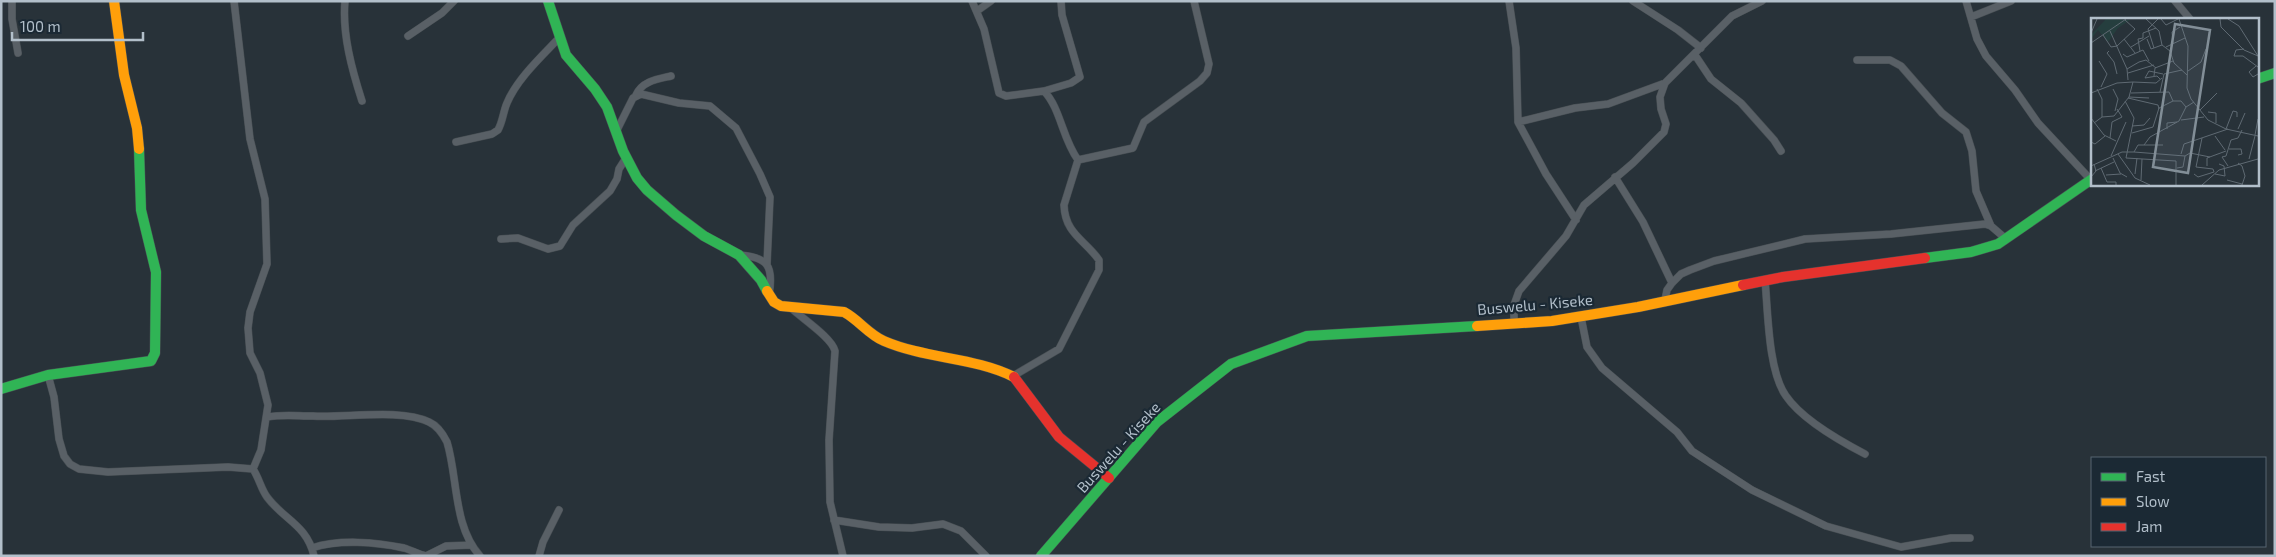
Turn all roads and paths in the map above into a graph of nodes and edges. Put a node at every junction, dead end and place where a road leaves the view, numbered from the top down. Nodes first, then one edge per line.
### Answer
1 (12, 1) edge
2 (114, 1) edge
3 (234, 1) edge
4 (346, 1) edge
5 (454, 1) edge
6 (548, 1) edge
7 (972, 1) edge
8 (991, 1) edge
9 (1061, 1) edge
10 (1194, 1) edge
11 (1509, 1) edge
12 (1633, 1) edge
13 (1762, 1) edge
14 (1966, 1) edge
15 (2011, 1) edge
16 (2175, 1) edge
17 (977, 10) junction
18 (1971, 17) junction
19 (2189, 18) edge
20 (408, 36) dead end
21 (559, 38) junction
22 (1701, 48) junction
23 (18, 53) dead end
24 (1694, 55) junction
25 (1857, 60) dead end
26 (2275, 74) edge
27 (671, 76) dead end
28 (2258, 79) edge
29 (1665, 83) junction
30 (1044, 91) junction
31 (636, 95) junction
32 (362, 101) dead end
33 (1518, 122) junction
34 (617, 130) junction
35 (456, 142) dead end
36 (1781, 152) dead end
37 (626, 158) junction
38 (1078, 160) junction
39 (1615, 177) junction
40 (2091, 179) edge
41 (2091, 181) edge
42 (1576, 220) junction
43 (1991, 226) junction
44 (501, 239) dead end
45 (2006, 239) junction
46 (738, 255) junction
47 (767, 264) junction
48 (1765, 280) junction
49 (1672, 283) junction
50 (769, 295) junction
51 (1665, 300) junction
52 (791, 308) junction
53 (1581, 317) junction
54 (1514, 324) junction
55 (48, 375) junction
56 (1013, 376) junction
57 (1, 389) edge
58 (267, 417) junction
59 (1865, 454) dead end
60 (253, 469) junction
61 (1109, 478) junction
62 (559, 510) dead end
63 (834, 520) junction
64 (1970, 538) dead end
65 (472, 545) junction
66 (313, 552) edge
67 (480, 556) edge
68 (539, 556) edge
69 (843, 556) edge
70 (986, 556) edge
71 (1041, 556) edge

1 - 23 street
2 - 55 street
3 - 58 street
4 - 32 street
5 - 20 street
6 - 21 street
7 - 17 street
8 - 17 street
9 - 30 street
10 - 38 street
11 - 33 street
12 - 22 street
13 - 22 street
14 - 18 street
15 - 18 street
16 - 19 street
17 - 30 street
18 - 40 street
21 - 34 street
21 - 35 street
22 - 24 street
24 - 29 street
24 - 36 street
25 - 43 street
26 - 28 street
27 - 31 street
29 - 33 street
29 - 39 street
30 - 38 street
31 - 34 street
31 - 47 street
33 - 42 street
34 - 37 street
37 - 44 street
37 - 46 street
38 - 56 street
39 - 42 street
39 - 49 street
41 - 45 street, Buswelu - Kiseke
42 - 54 street
43 - 45 street
43 - 49 street
45 - 48 street, Buswelu - Kiseke
46 - 47 street
46 - 50 street
47 - 50 street
48 - 51 street, Buswelu - Kiseke
48 - 59 street
49 - 51 street
50 - 52 street
51 - 53 street, Buswelu - Kiseke
52 - 56 street
52 - 63 street
53 - 54 street, Buswelu - Kiseke
53 - 64 street
54 - 61 street, Buswelu - Kiseke
55 - 57 street
55 - 60 street
56 - 61 street
58 - 60 street
58 - 65 street
60 - 66 street
61 - 71 street, Buswelu - Kiseke
62 - 68 street
63 - 69 street
63 - 70 street
65 - 66 street
65 - 67 street

